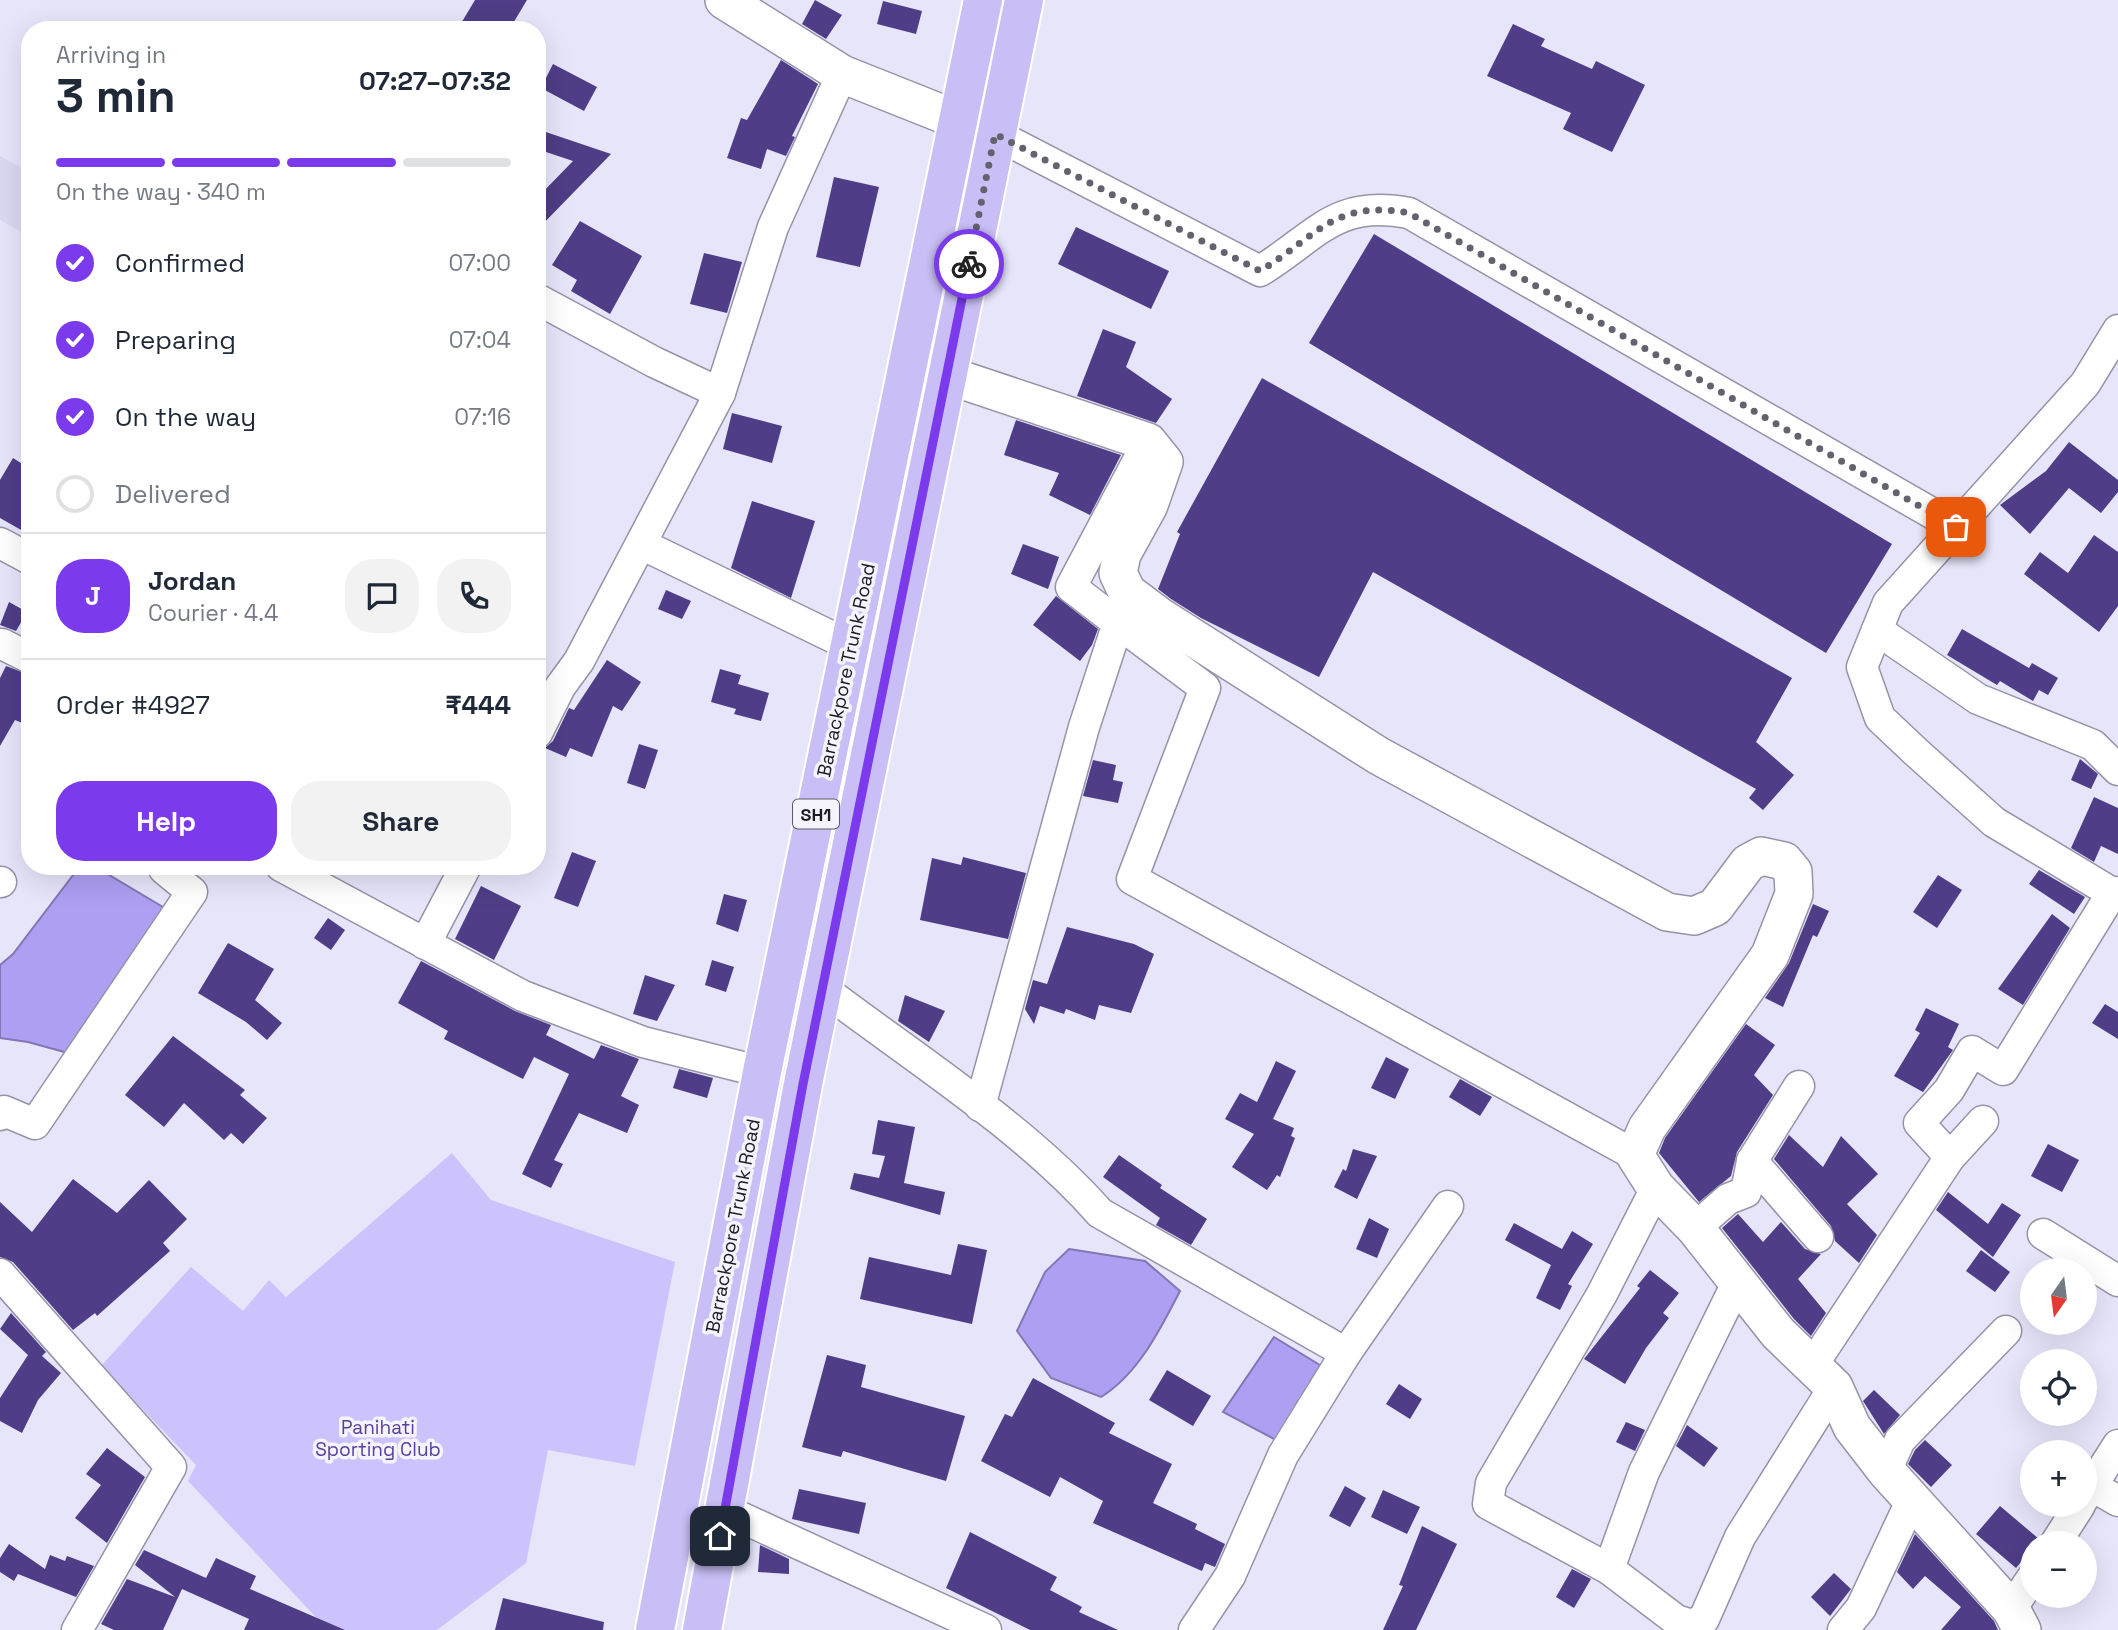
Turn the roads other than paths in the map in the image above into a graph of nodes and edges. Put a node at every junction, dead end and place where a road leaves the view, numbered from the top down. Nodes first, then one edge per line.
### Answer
1 (724, 0) edge
2 (983, 0) edge
3 (1024, 0) edge
4 (842, 74) junction
5 (959, 123) junction
6 (995, 134) junction
7 (546, 304) edge
8 (2118, 330) edge
9 (947, 375) junction
10 (720, 393) junction
11 (1148, 443) junction
12 (1956, 527) junction
13 (0, 543) edge
14 (641, 544) junction
15 (21, 554) edge
16 (1118, 623) junction
17 (1877, 630) junction
18 (1, 644) edge
19 (851, 646) junction
20 (21, 654) edge
21 (548, 681) edge
22 (2118, 770) edge
23 (171, 875) edge
24 (298, 875) edge
25 (461, 875) edge
26 (2115, 893) edge
27 (425, 944) junction
28 (823, 989) junction
29 (762, 1072) junction
30 (1799, 1086) dead end
31 (980, 1106) junction
32 (0, 1115) edge
33 (1983, 1121) dead end
34 (1635, 1155) junction
35 (1950, 1157) junction
36 (1752, 1161) junction
37 (1657, 1188) junction
38 (1448, 1206) dead end
39 (1695, 1228) junction
40 (2043, 1234) dead end
41 (1818, 1237) dead end
42 (0, 1275) edge
43 (1738, 1281) junction
44 (2118, 1282) edge
45 (2006, 1331) dead end
46 (1346, 1353) junction
47 (1823, 1376) junction
48 (2118, 1445) edge
49 (1886, 1471) junction
50 (2097, 1477) edge
51 (1913, 1497) junction
52 (2097, 1498) edge
53 (2118, 1501) edge
54 (724, 1510) junction
55 (1609, 1569) junction
56 (2017, 1620) edge
57 (77, 1630) edge
58 (655, 1630) edge
59 (702, 1630) edge
60 (986, 1630) edge
61 (1195, 1630) edge
62 (1843, 1630) edge

1 - 4 street
2 - 5 main road, Barrackpore Trunk Road / SH1
3 - 6 main road, Barrackpore Trunk Road / SH1
4 - 5 street
4 - 10 street
5 - 6 street
5 - 19 main road, Barrackpore Trunk Road / SH1
6 - 9 main road, Barrackpore Trunk Road / SH1
6 - 12 street
7 - 10 street
8 - 12 street
9 - 11 street
9 - 28 main road, Barrackpore Trunk Road / SH1
10 - 14 street
11 - 16 street
11 - 34 street
12 - 17 street
13 - 15 street
14 - 19 street
14 - 21 street
16 - 31 street
16 - 34 street
17 - 22 street
17 - 26 street
18 - 20 street
19 - 29 main road, Barrackpore Trunk Road / SH1
23 - 32 street
24 - 27 street
25 - 27 street
26 - 35 street
27 - 29 street
28 - 31 street
28 - 54 main road, Barrackpore Trunk Road / SH1
29 - 58 main road, Barrackpore Trunk Road / SH1
30 - 36 street
31 - 46 street
33 - 35 street
34 - 37 street
35 - 47 street
36 - 39 street
36 - 41 street
37 - 39 street
37 - 55 street
38 - 46 street
39 - 43 street
40 - 44 street
42 - 57 street
43 - 47 street
43 - 55 street
45 - 49 street
46 - 61 street
47 - 49 street
47 - 55 street
48 - 50 street
49 - 51 street
51 - 56 street
51 - 62 street
52 - 53 street
54 - 59 main road, Barrackpore Trunk Road / SH1
54 - 60 street

